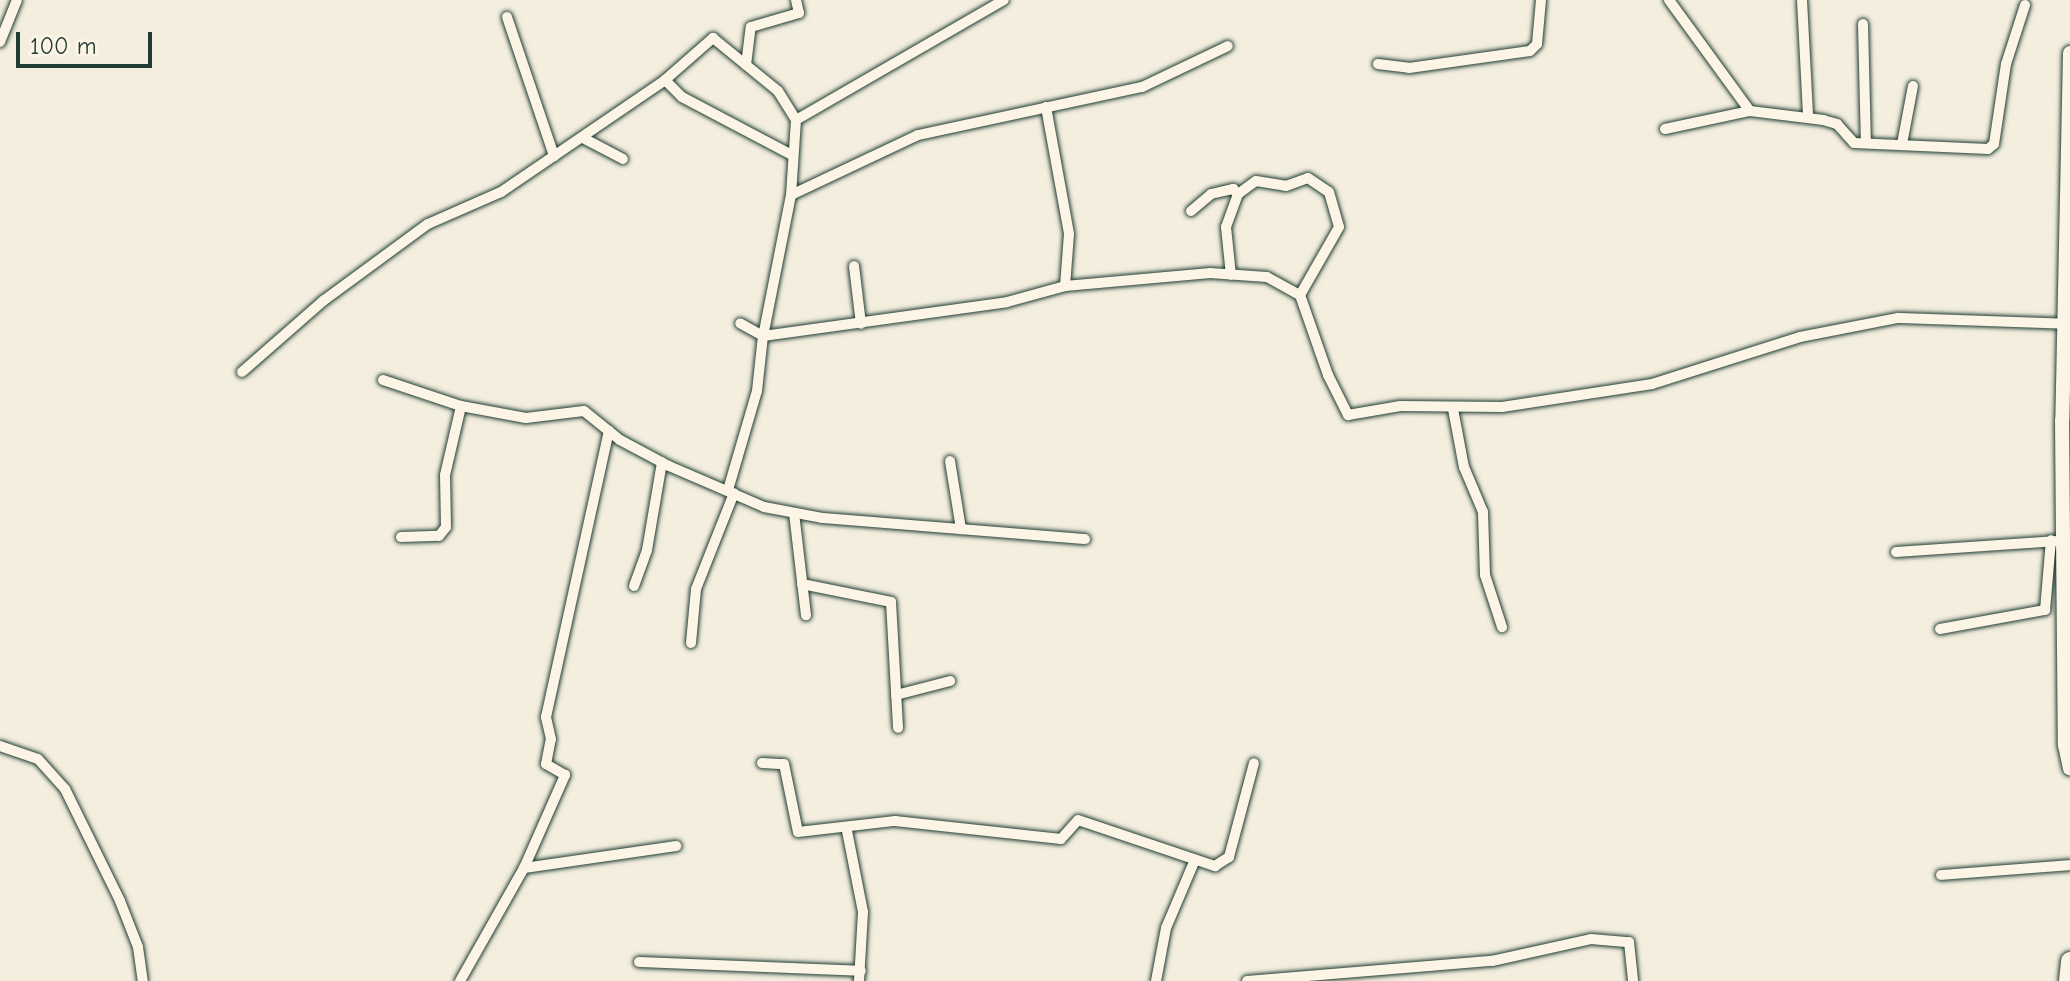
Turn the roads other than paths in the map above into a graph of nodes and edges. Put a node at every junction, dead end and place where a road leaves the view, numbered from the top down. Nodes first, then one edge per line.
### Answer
1 (17, 0) edge
2 (796, 0) edge
3 (1004, 0) edge
4 (1541, 0) edge
5 (1669, 0) edge
6 (1802, 0) edge
7 (2025, 5) dead end
8 (507, 17) dead end
9 (1863, 24) dead end
10 (0, 42) edge
11 (1228, 46) dead end
12 (2070, 53) edge
13 (1378, 64) dead end
14 (746, 65) junction
15 (665, 80) junction
16 (1913, 86) dead end
17 (1046, 107) junction
18 (1750, 111) junction
19 (1808, 116) junction
20 (796, 120) junction
21 (1665, 129) dead end
22 (583, 138) junction
23 (1866, 143) junction
24 (1902, 144) junction
25 (792, 155) junction
26 (554, 156) junction
27 (623, 159) dead end
28 (1238, 194) junction
29 (791, 195) junction
30 (1191, 211) dead end
31 (854, 266) dead end
32 (1231, 275) junction
33 (1065, 286) junction
34 (1300, 295) junction
35 (740, 323) dead end
36 (861, 324) junction
37 (2067, 324) edge
38 (763, 336) junction
39 (242, 372) dead end
40 (383, 380) dead end
41 (461, 406) junction
42 (1453, 409) junction
43 (609, 431) junction
44 (950, 461) dead end
45 (662, 462) junction
46 (731, 492) junction
47 (794, 513) junction
48 (961, 529) junction
49 (401, 537) dead end
50 (1085, 539) dead end
51 (2058, 541) junction
52 (1896, 552) dead end
53 (802, 584) junction
54 (634, 586) dead end
55 (806, 615) dead end
56 (1502, 627) dead end
57 (1940, 629) dead end
58 (691, 643) dead end
59 (950, 681) dead end
60 (896, 695) junction
61 (898, 728) dead end
62 (0, 746) edge
63 (762, 763) dead end
64 (1254, 763) dead end
65 (2070, 768) edge
66 (847, 831) junction
67 (676, 846) dead end
68 (1194, 862) junction
69 (2070, 865) edge
70 (524, 868) junction
71 (1941, 875) dead end
72 (2070, 961) edge
73 (639, 962) dead end
74 (860, 976) edge
75 (143, 981) edge
76 (460, 981) edge
77 (1156, 981) edge
78 (1247, 981) edge
79 (1633, 981) edge
80 (2068, 981) edge

1 - 10 street
2 - 14 street
3 - 20 street
4 - 13 street
5 - 18 street
6 - 19 street
7 - 24 street
8 - 26 street
9 - 23 street
11 - 17 street
12 - 37 street
14 - 15 street
14 - 20 street
15 - 22 street
15 - 25 street
16 - 24 street
17 - 29 street
17 - 33 street
18 - 19 street
18 - 21 street
19 - 23 street
20 - 25 street
22 - 26 street
22 - 27 street
23 - 24 street
25 - 29 street
26 - 39 street
28 - 30 street
28 - 32 street
28 - 34 street
29 - 38 street
31 - 36 street
32 - 33 street
32 - 34 street
33 - 36 street
34 - 42 street
35 - 38 street
36 - 38 street
37 - 42 street
37 - 51 street
38 - 46 street
40 - 41 street
41 - 43 street
41 - 49 street
42 - 56 street
43 - 45 street
43 - 70 street
44 - 48 street
45 - 46 street
45 - 54 street
46 - 47 street
46 - 58 street
47 - 48 street
47 - 53 street
48 - 50 street
51 - 52 street
51 - 57 street
51 - 65 street
53 - 55 street
53 - 60 street
59 - 60 street
60 - 61 street
62 - 75 street
63 - 66 street
64 - 68 street
66 - 68 street
66 - 74 street
67 - 70 street
68 - 77 street
69 - 71 street
70 - 76 street
72 - 80 highway
73 - 74 street
78 - 79 street

